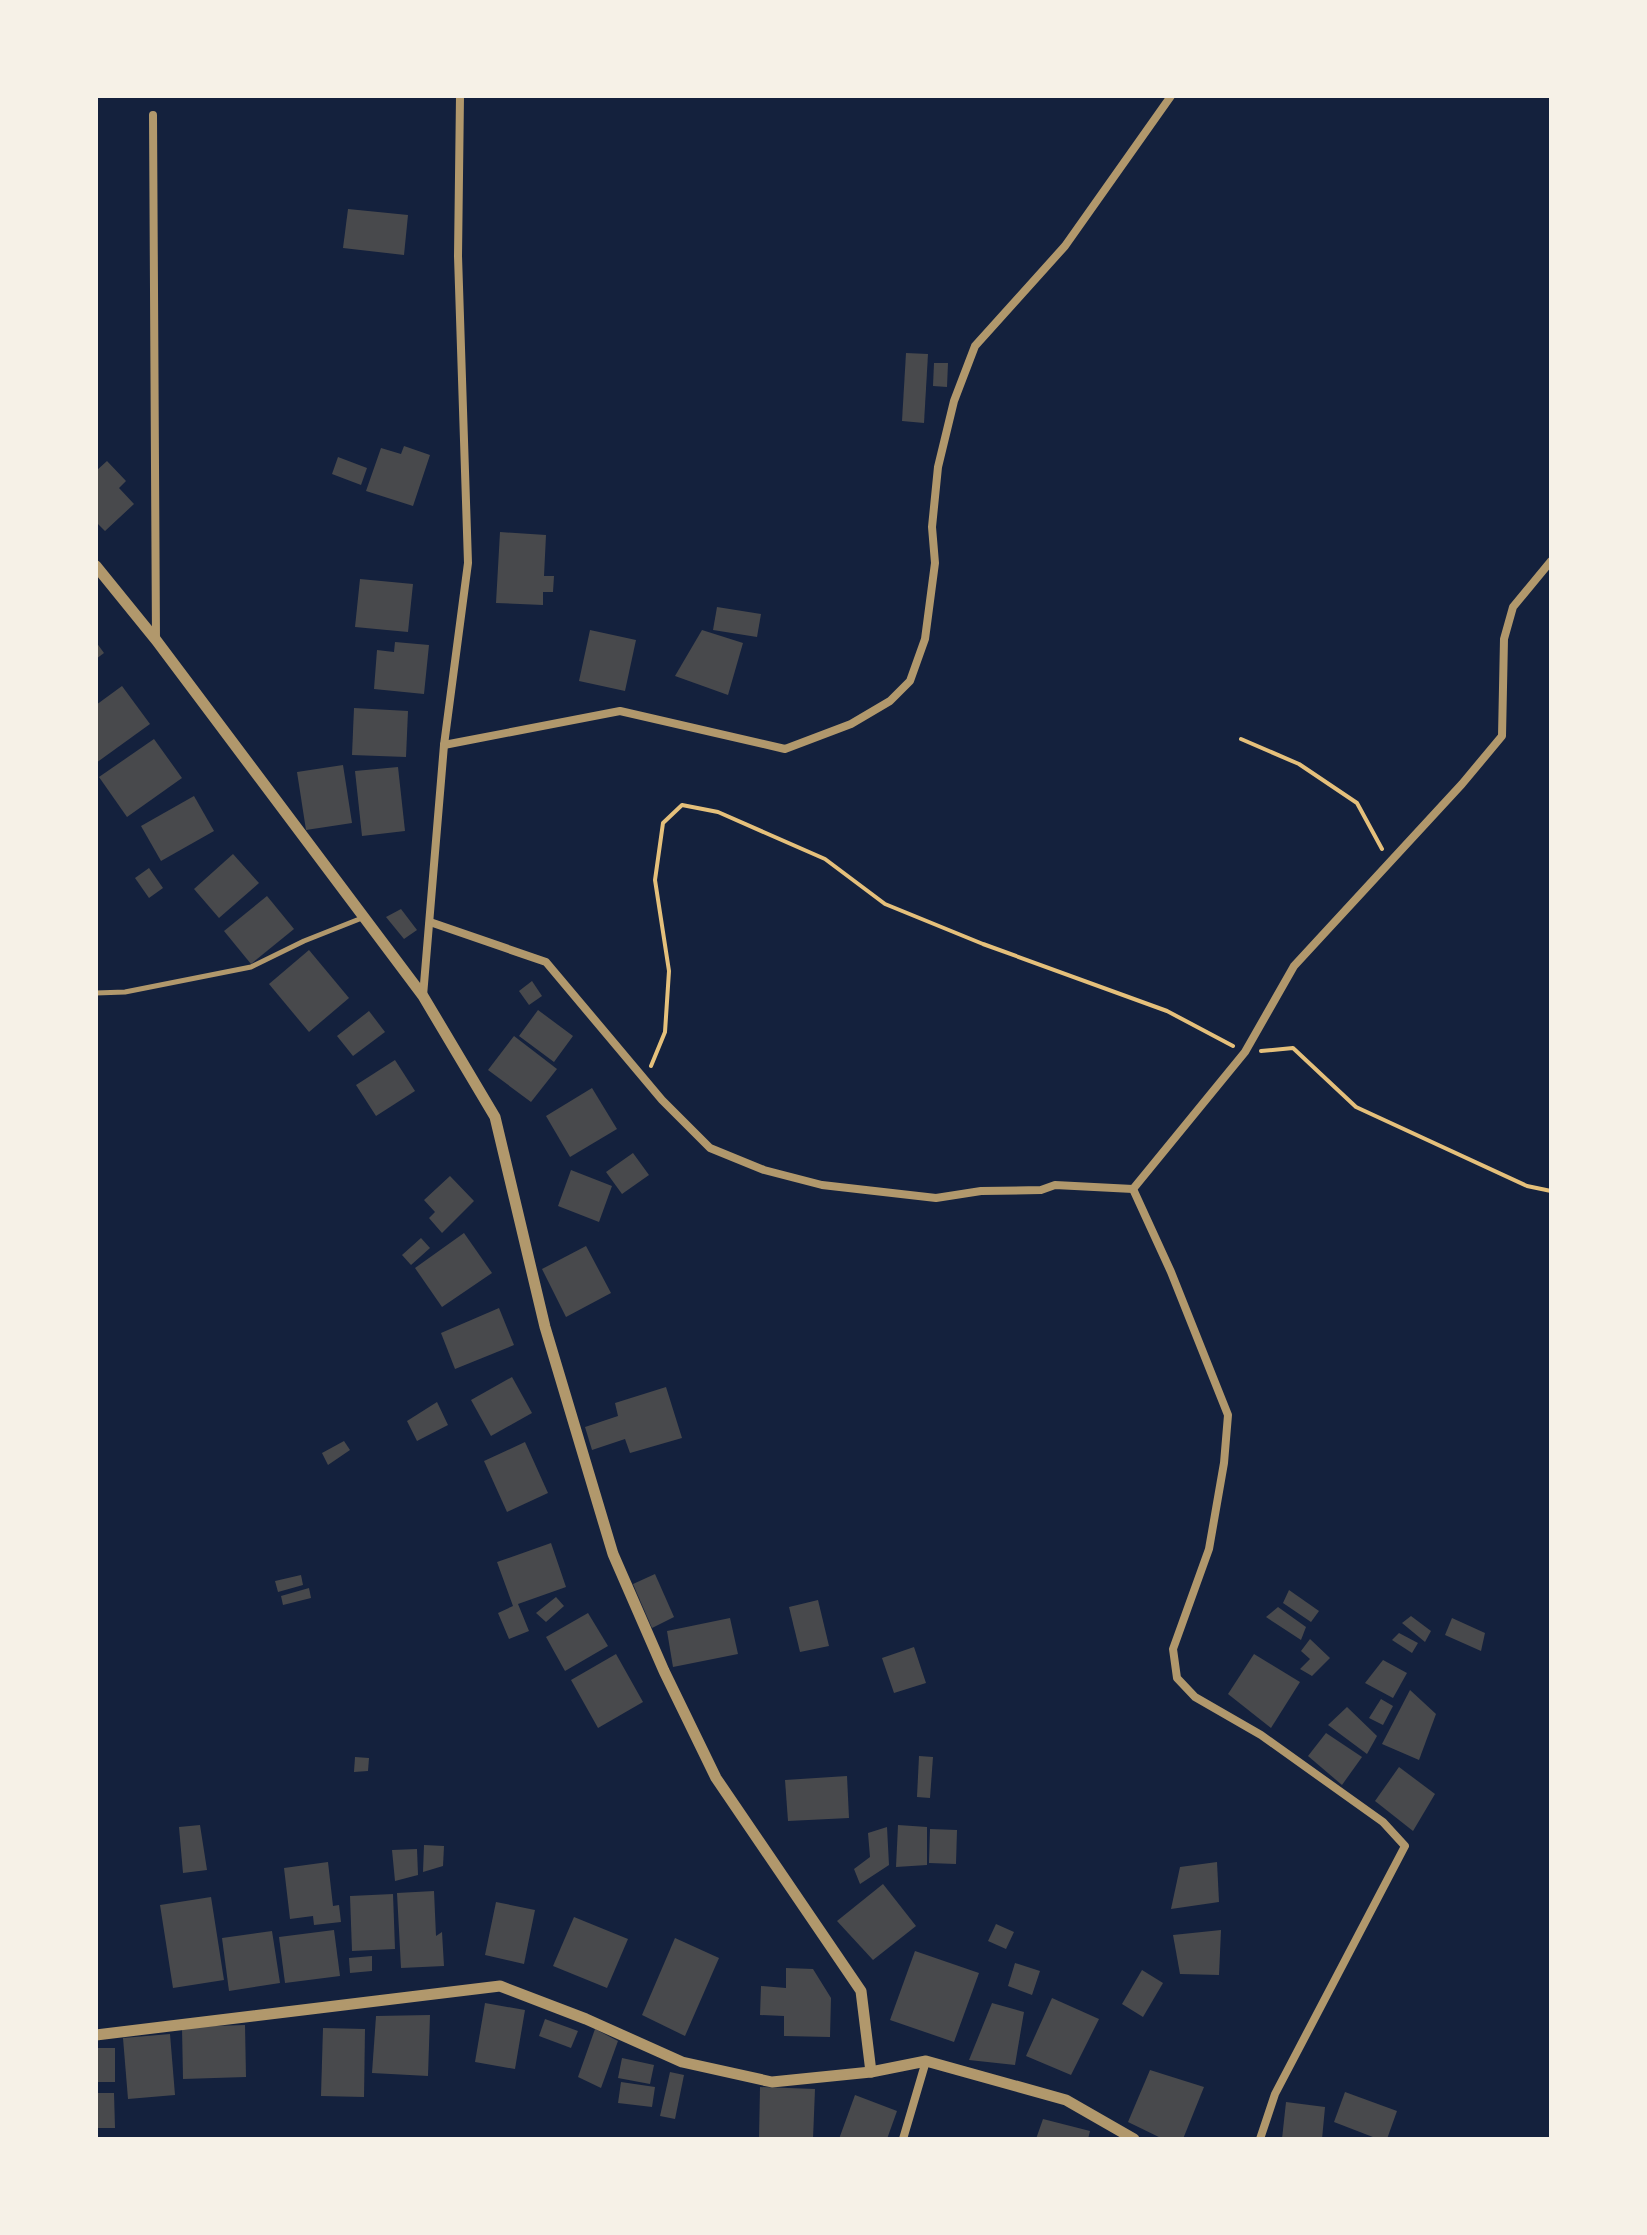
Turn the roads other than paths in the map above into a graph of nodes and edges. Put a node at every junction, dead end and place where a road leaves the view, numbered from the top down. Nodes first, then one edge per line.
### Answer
1 (460, 96) edge
2 (1171, 96) edge
3 (153, 115) dead end
4 (1551, 561) edge
5 (96, 566) edge
6 (156, 640) junction
7 (444, 745) junction
8 (363, 918) junction
9 (430, 922) junction
10 (96, 993) edge
11 (423, 996) junction
12 (1133, 1189) junction
13 (96, 2035) edge
14 (926, 2061) junction
15 (871, 2072) junction
16 (903, 2139) edge
17 (1134, 2139) edge
18 (1260, 2139) edge

1 - 7 street
2 - 7 street
3 - 6 street
4 - 12 street
5 - 6 street
6 - 8 street
7 - 9 street
8 - 10 lane
8 - 11 street
9 - 11 street
9 - 12 street
11 - 15 street
12 - 18 street
13 - 15 street
14 - 15 street
14 - 16 street
14 - 17 street

